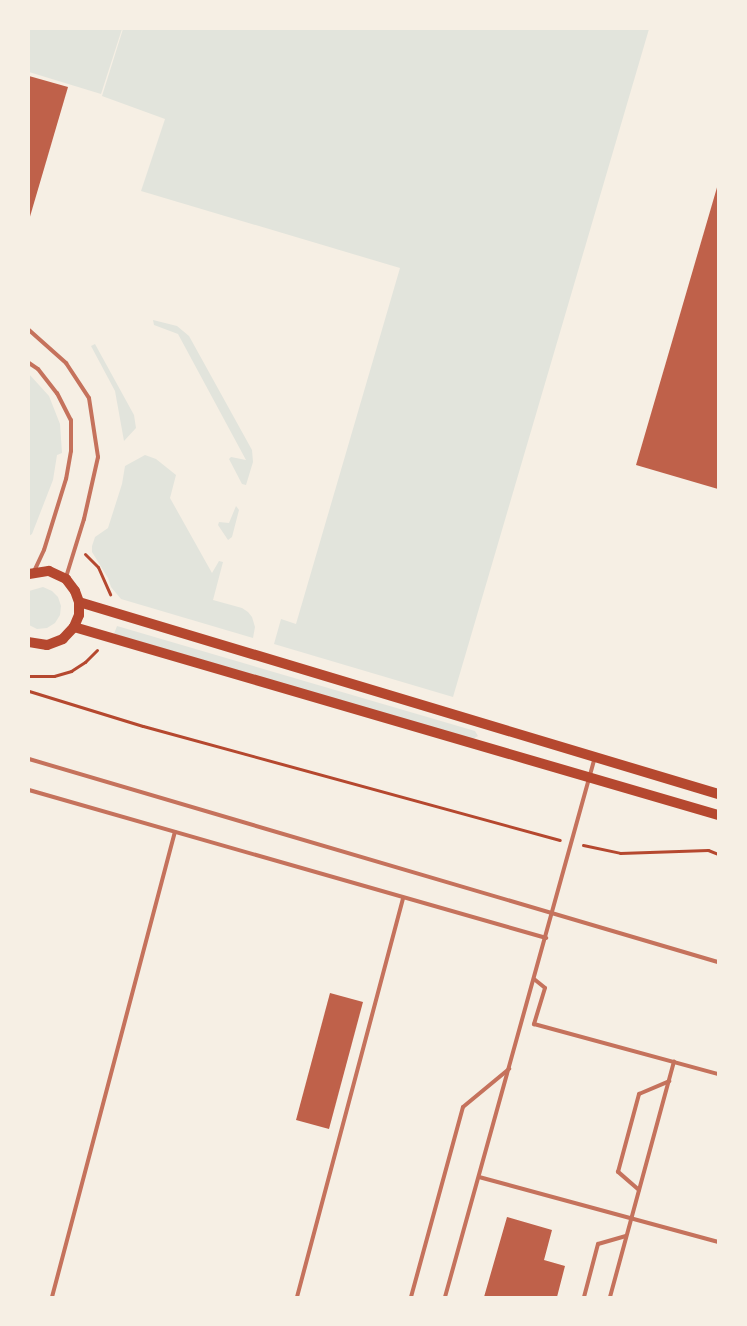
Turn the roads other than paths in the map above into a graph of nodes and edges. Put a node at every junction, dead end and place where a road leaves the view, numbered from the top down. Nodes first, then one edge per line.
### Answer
1 (29, 330) edge
2 (29, 363) edge
3 (31, 573) edge
4 (66, 579) junction
5 (79, 602) junction
6 (74, 627) junction
7 (29, 642) edge
8 (595, 757) junction
9 (29, 759) edge
10 (590, 777) junction
11 (29, 790) edge
12 (718, 794) edge
13 (718, 815) edge
14 (175, 832) junction
15 (403, 899) junction
16 (552, 914) junction
17 (546, 938) junction
18 (718, 962) edge
19 (534, 980) junction
20 (674, 1062) junction
21 (509, 1070) junction
22 (718, 1074) edge
23 (669, 1081) junction
24 (479, 1176) junction
25 (639, 1190) junction
26 (631, 1219) junction
27 (626, 1236) junction
28 (718, 1242) edge
29 (52, 1297) edge
30 (297, 1297) edge
31 (411, 1297) edge
32 (445, 1297) edge
33 (584, 1297) edge
34 (610, 1297) edge

1 - 4 lane
2 - 3 lane
3 - 4 main road
4 - 5 main road
5 - 6 main road
5 - 8 main road
6 - 7 main road
6 - 10 main road
8 - 10 lane
8 - 12 main road
9 - 16 lane
10 - 13 main road
10 - 16 lane
11 - 14 lane
14 - 15 lane
14 - 29 lane
15 - 17 lane
15 - 30 lane
16 - 17 lane
16 - 18 lane
17 - 19 lane
19 - 20 lane
19 - 21 lane
20 - 22 lane
20 - 23 lane
21 - 24 lane
21 - 31 lane
23 - 25 lane
23 - 25 lane
24 - 26 lane
24 - 32 lane
25 - 26 lane
26 - 27 lane
26 - 28 lane
27 - 33 lane
27 - 34 lane

